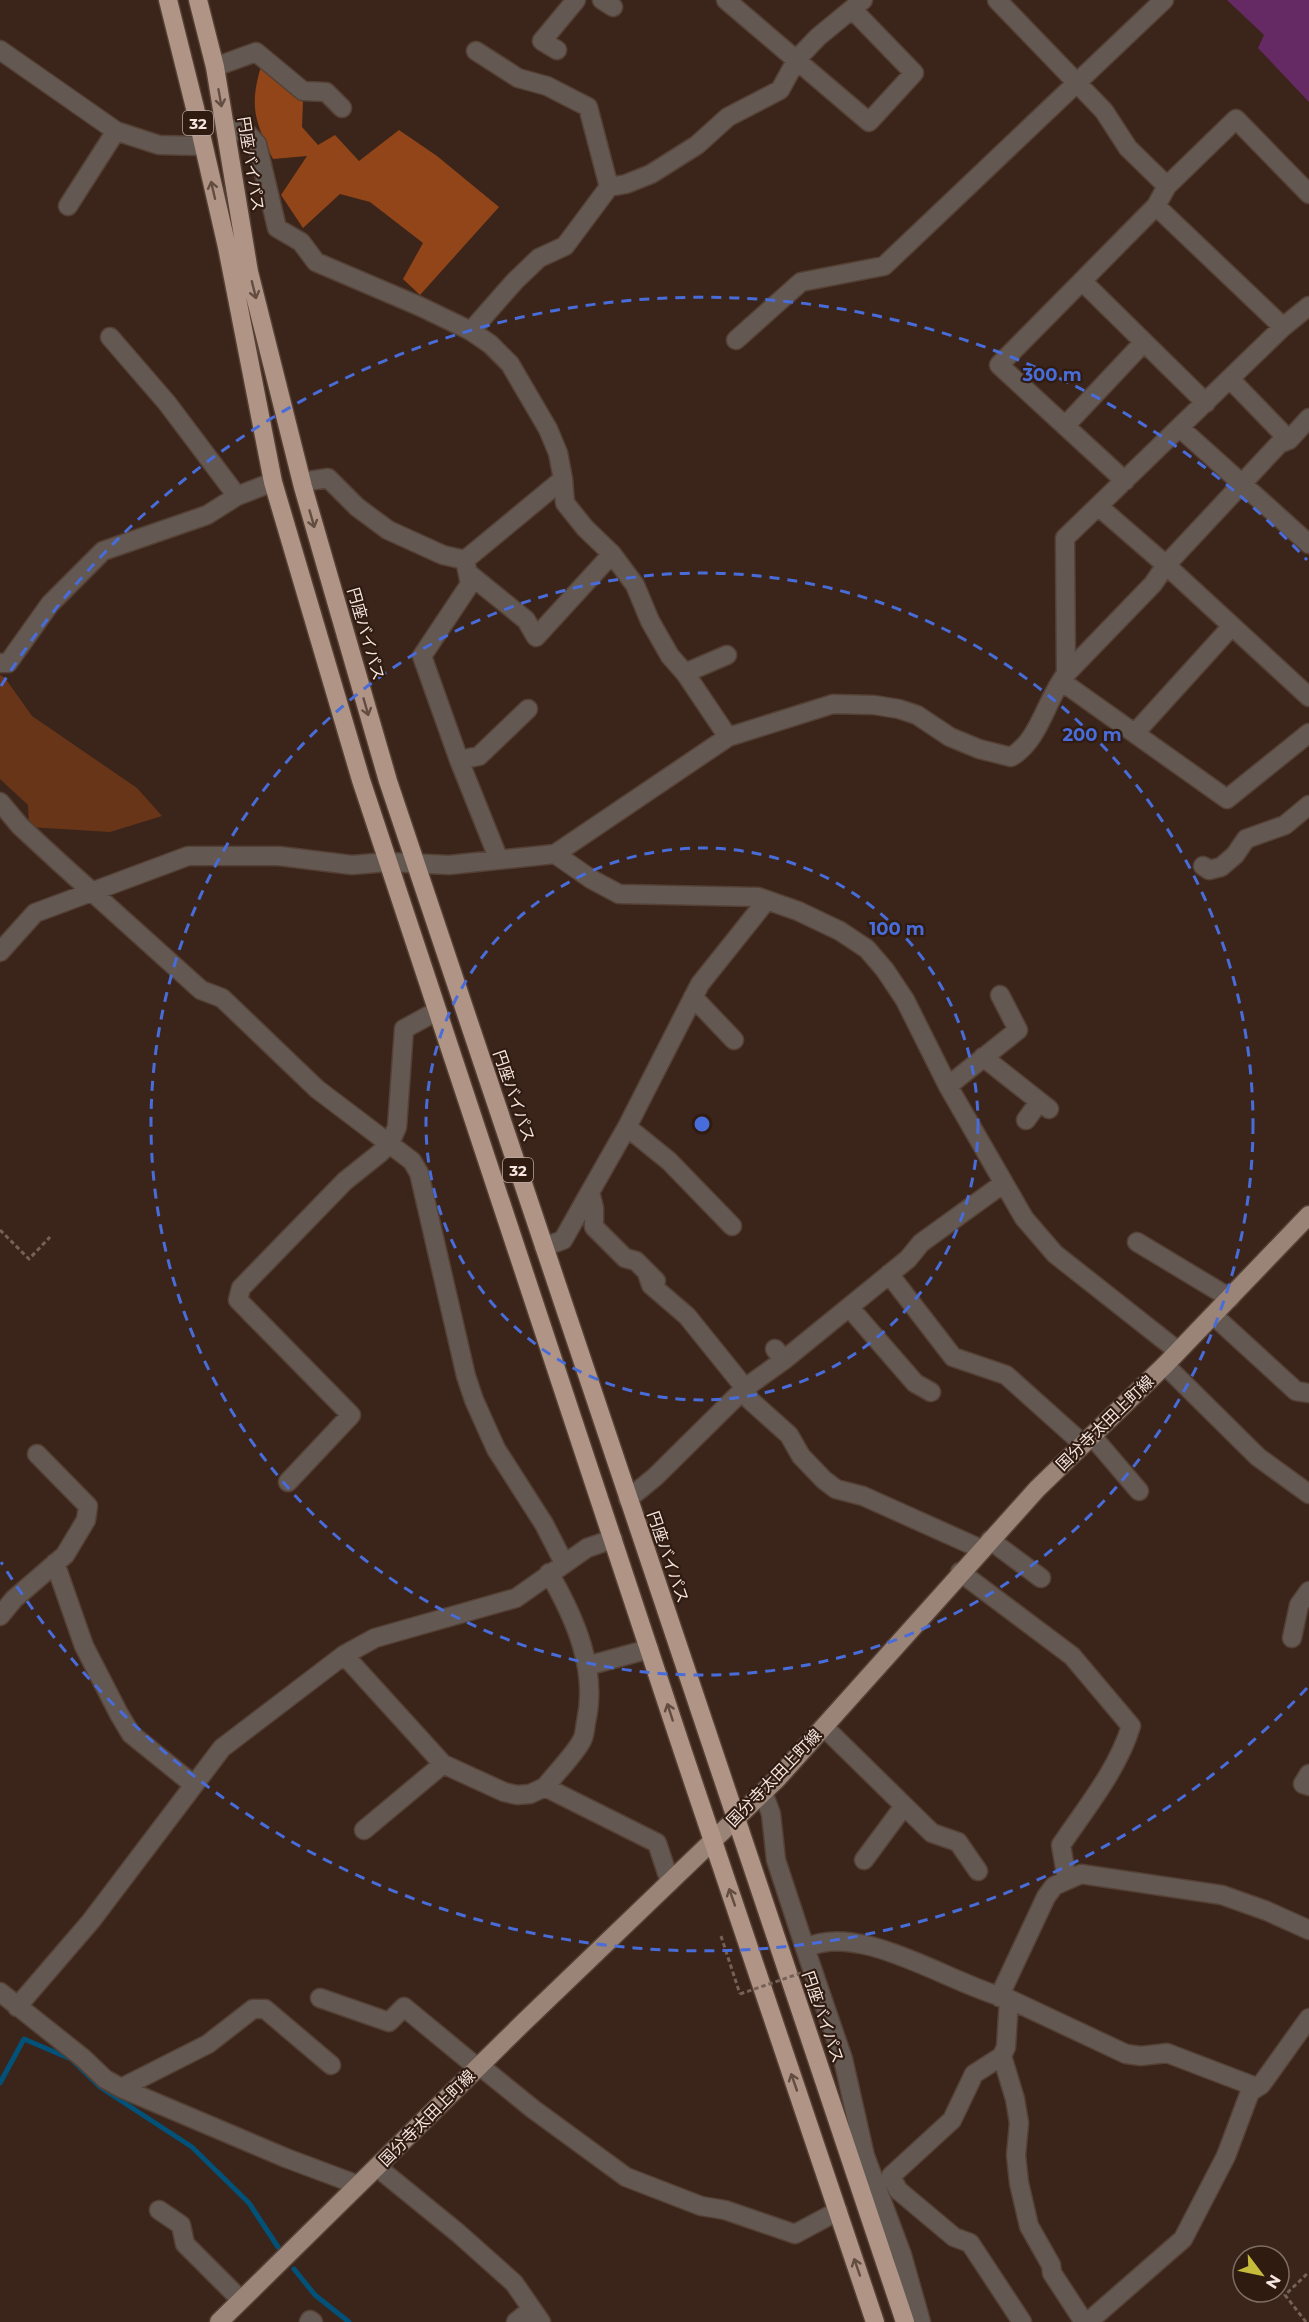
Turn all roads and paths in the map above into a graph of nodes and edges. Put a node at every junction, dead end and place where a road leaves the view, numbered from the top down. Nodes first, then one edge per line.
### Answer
1 (168, 0) edge
2 (198, 0) edge
3 (576, 0) edge
4 (726, 0) edge
5 (997, 0) edge
6 (1164, 0) edge
7 (858, 5) edge
8 (0, 50) edge
9 (557, 50) dead end
10 (476, 51) dead end
11 (797, 59) junction
12 (215, 67) junction
13 (1078, 83) junction
14 (342, 108) dead end
15 (226, 128) junction
16 (116, 131) junction
17 (202, 146) junction
18 (1167, 186) junction
19 (609, 187) junction
20 (1309, 194) edge
21 (68, 206) dead end
22 (1156, 206) junction
23 (1082, 281) junction
24 (1309, 306) edge
25 (1295, 324) edge
26 (471, 331) junction
27 (110, 337) dead end
28 (736, 340) dead end
29 (1144, 342) junction
30 (1230, 380) junction
31 (1206, 403) junction
32 (1309, 418) edge
33 (1065, 426) junction
34 (1180, 428) junction
35 (1289, 440) junction
36 (563, 479) junction
37 (1125, 480) junction
38 (273, 482) junction
39 (302, 482) junction
40 (1242, 484) junction
41 (237, 496) junction
42 (1098, 506) junction
43 (1309, 544) edge
44 (612, 554) junction
45 (1166, 565) junction
46 (467, 566) junction
47 (1232, 626) junction
48 (727, 655) dead end
49 (0, 663) edge
50 (685, 673) junction
51 (1064, 677) junction
52 (1309, 697) edge
53 (528, 709) dead end
54 (1135, 733) junction
55 (1309, 733) edge
56 (728, 737) junction
57 (459, 760) junction
58 (0, 802) edge
59 (1309, 805) edge
60 (555, 854) junction
61 (499, 860) junction
62 (388, 862) junction
63 (415, 862) junction
64 (1203, 866) dead end
65 (93, 892) junction
66 (766, 900) junction
67 (0, 952) edge
68 (1000, 995) dead end
69 (693, 997) junction
70 (437, 1011) junction
71 (734, 1040) dead end
72 (983, 1057) junction
73 (948, 1086) junction
74 (1026, 1120) dead end
75 (627, 1127) junction
76 (390, 1143) junction
77 (1004, 1183) junction
78 (590, 1192) junction
79 (1309, 1215) edge
80 (732, 1226) dead end
81 (0, 1230) edge
82 (50, 1237) dead end
83 (1137, 1242) dead end
84 (544, 1247) junction
85 (890, 1274) junction
86 (1230, 1298) junction
87 (849, 1307) junction
88 (1213, 1315) junction
89 (1178, 1351) junction
90 (1166, 1365) junction
91 (745, 1388) junction
92 (931, 1392) dead end
93 (1309, 1393) edge
94 (1087, 1440) junction
95 (37, 1454) dead end
96 (288, 1482) dead end
97 (1139, 1491) dead end
98 (1309, 1494) edge
99 (628, 1499) junction
100 (613, 1539) junction
101 (985, 1544) junction
102 (55, 1563) junction
103 (564, 1563) junction
104 (960, 1572) junction
105 (549, 1574) junction
106 (1041, 1578) dead end
107 (1309, 1591) edge
108 (0, 1616) edge
109 (1292, 1638) dead end
110 (649, 1649) junction
111 (344, 1655) junction
112 (587, 1666) junction
113 (824, 1726) junction
114 (442, 1764) junction
115 (1309, 1774) edge
116 (194, 1785) junction
117 (1309, 1786) edge
118 (545, 1787) junction
119 (763, 1792) junction
120 (904, 1806) junction
121 (736, 1819) junction
122 (364, 1830) dead end
123 (713, 1841) junction
124 (864, 1860) dead end
125 (978, 1871) dead end
126 (1067, 1880) junction
127 (670, 1882) junction
128 (1309, 1930) edge
129 (721, 1936) dead end
130 (805, 1948) junction
131 (807, 1971) dead end
132 (762, 1986) junction
133 (0, 1992) edge
134 (320, 1998) dead end
135 (1004, 1998) junction
136 (17, 2007) junction
137 (1309, 2018) edge
138 (1002, 2056) junction
139 (331, 2065) dead end
140 (479, 2067) junction
141 (1256, 2087) junction
142 (121, 2088) junction
143 (377, 2167) junction
144 (358, 2185) junction
145 (159, 2210) dead end
146 (838, 2211) junction
147 (1309, 2272) edge
148 (241, 2300) junction
149 (537, 2316) edge
150 (219, 2322) edge
151 (516, 2322) edge
152 (875, 2322) edge
153 (905, 2322) edge
154 (921, 2322) edge
155 (1022, 2322) edge
156 (1086, 2322) edge
157 (1306, 2322) edge

1 - 17 highway, 32
2 - 12 highway, 円座バイパス / 32
3 - 9 street
4 - 11 street
5 - 13 street
6 - 13 street
7 - 11 street
7 - 11 street
8 - 16 street
10 - 19 street
11 - 19 street
12 - 14 street
12 -> 15 highway, 円座バイパス / 32
13 - 18 street
13 - 28 street
15 - 26 street
15 -> 39 highway, 円座バイパス / 32
16 - 17 street
16 - 21 street
38 -> 17 highway, 32
18 - 20 street
18 - 22 street
19 - 26 street
22 - 23 street
22 - 25 street
23 - 29 street
23 - 33 street
24 - 25 street
25 - 30 street
26 - 36 street
27 - 41 street
29 - 31 street
29 - 33 street
30 - 31 street
30 - 35 street
31 - 34 street
32 - 35 street
33 - 37 street
34 - 37 street
34 - 40 street
35 - 40 street
36 - 44 street
36 - 46 street
37 - 42 street
38 - 41 street
38 - 62 highway, 32
39 - 46 street
39 -> 63 highway, 円座バイパス / 32
40 - 43 street
40 - 45 street
41 - 49 street
42 - 45 street
42 - 51 street
44 - 46 street
44 - 50 street
45 - 47 street
45 - 51 street
46 - 57 street
47 - 52 street
47 - 54 street
48 - 50 street
50 - 56 street
51 - 54 street
51 - 56 street
53 - 57 street
54 - 55 street
56 - 60 street
57 - 61 street
58 - 65 street
59 - 64 street
60 - 61 street
60 - 66 street
61 - 63 street
62 - 63 street
62 - 65 street
62 - 70 highway, 32
63 - 84 highway, 円座バイパス / 32
65 - 67 street
65 - 76 street
66 - 69 street
66 - 73 street
68 - 72 street
69 - 71 street
69 - 75 street
70 - 76 street
70 - 100 highway, 32
72 - 73 street
72 - 74 street
73 - 77 street
75 - 78 street
75 - 80 street
76 - 96 street
76 - 103 street
77 - 85 street
77 - 89 street
78 - 84 street
78 - 91 street
79 - 86 main road, 国分寺太田上町線
81 - 82 path
83 - 86 street
84 - 99 highway, 円座バイパス / 32
85 - 87 street
85 - 94 street
86 - 88 main road, 国分寺太田上町線
87 - 91 street
87 - 92 street
88 - 89 main road, 国分寺太田上町線
88 - 93 street
89 - 90 main road, 国分寺太田上町線
90 - 94 main road, 国分寺太田上町線
90 - 98 street
91 - 99 street
91 - 101 street
94 - 97 street
94 - 101 main road, 国分寺太田上町線
95 - 102 street
99 - 121 highway, 円座バイパス / 32
100 - 103 street
100 - 110 highway, 32
101 - 104 main road, 国分寺太田上町線
101 - 106 street
102 - 108 street
102 - 116 street
103 - 105 street
104 - 113 main road, 国分寺太田上町線
104 - 126 street
105 - 111 street
105 - 112 street
107 - 109 street
110 - 112 street
123 -> 110 highway, 32
111 - 114 street
111 - 116 street
112 - 118 street
113 - 119 main road, 国分寺太田上町線
113 - 120 street
114 - 118 street
114 - 122 street
115 - 117 street
116 - 136 street
118 - 127 street
119 - 121 main road, 国分寺太田上町線
119 - 130 street
120 - 124 street
120 - 125 street
121 - 123 main road, 国分寺太田上町線
121 - 153 highway, 円座バイパス / 32
123 - 127 main road, 国分寺太田上町線
132 -> 123 highway, 32
126 - 128 street
126 - 135 street
127 - 140 main road, 国分寺太田上町線
129 - 132 path, bridge
130 - 135 street
130 - 154 street
131 - 132 path, bridge
146 -> 132 highway, 32
133 - 136 street
134 - 140 street
135 - 138 street
135 - 141 street
136 - 142 street
137 - 141 street
138 - 155 street
138 - 156 street
139 - 142 street
140 - 143 main road, 国分寺太田上町線
140 - 146 street
141 - 156 street
142 - 144 street
143 - 144 main road, 国分寺太田上町線
143 - 149 street
144 - 148 main road, 国分寺太田上町線
145 - 148 street
152 -> 146 highway, 32
147 - 157 path
148 - 150 main road, 国分寺太田上町線
149 - 151 street

